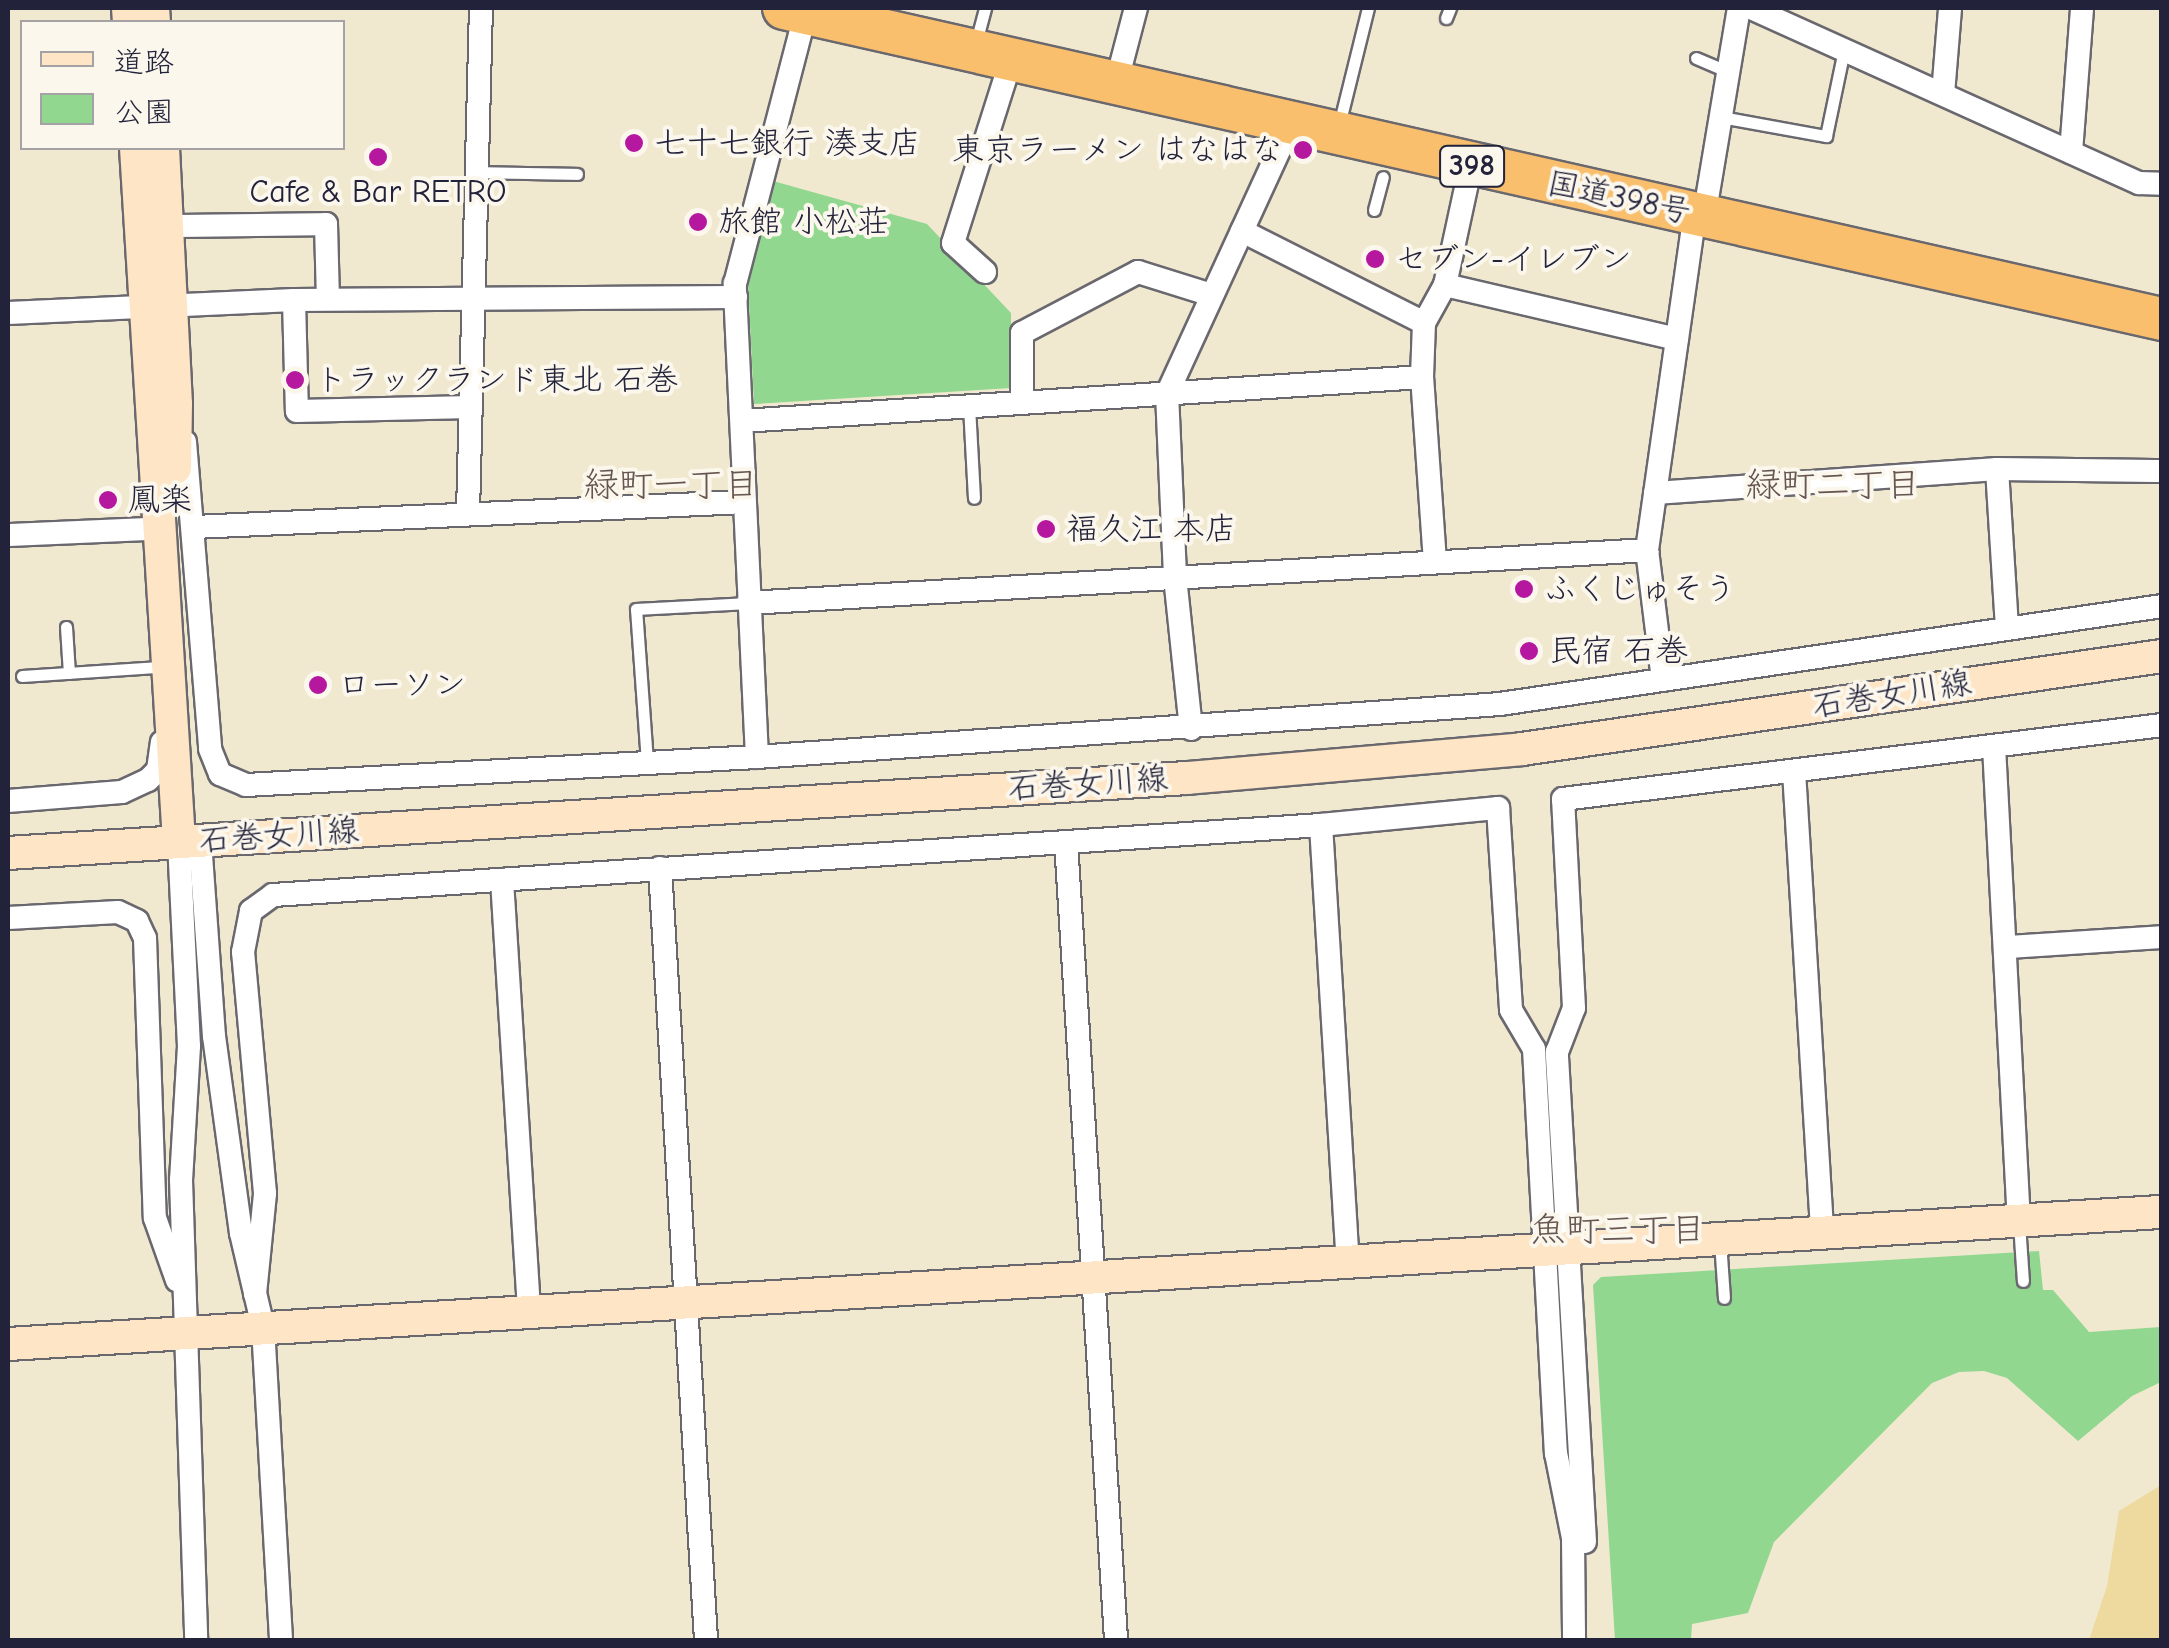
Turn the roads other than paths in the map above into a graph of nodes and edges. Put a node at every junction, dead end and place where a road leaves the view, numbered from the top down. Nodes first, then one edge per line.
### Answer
1 (480, 8) edge
2 (986, 8) edge
3 (1136, 8) edge
4 (1368, 8) edge
5 (1739, 8) edge
6 (1752, 8) edge
7 (1950, 8) edge
8 (2082, 8) edge
9 (792, 9) edge
10 (1844, 50) junction
11 (992, 56) junction
12 (1696, 58) dead end
13 (1729, 72) junction
14 (1116, 84) junction
15 (1943, 94) junction
16 (1721, 117) junction
17 (1290, 124) junction
18 (1337, 134) junction
19 (136, 150) edge
20 (164, 150) edge
21 (2071, 152) junction
22 (1471, 165) junction
23 (476, 172) junction
24 (577, 174) dead end
25 (1383, 177) dead end
26 (2162, 184) edge
27 (1374, 210) dead end
28 (1698, 215) junction
29 (169, 226) junction
30 (1242, 231) junction
31 (985, 272) dead end
32 (1445, 285) junction
33 (1212, 295) junction
34 (472, 296) junction
35 (736, 297) junction
36 (328, 299) junction
37 (294, 300) junction
38 (158, 309) junction
39 (8, 313) edge
40 (2162, 319) edge
41 (1424, 324) junction
42 (1677, 339) junction
43 (1422, 377) junction
44 (1168, 394) junction
45 (1022, 403) junction
46 (163, 406) junction
47 (470, 406) junction
48 (969, 406) junction
49 (742, 421) junction
50 (1997, 469) junction
51 (2162, 471) edge
52 (1655, 493) junction
53 (974, 498) dead end
54 (744, 502) junction
55 (468, 513) junction
56 (194, 527) junction
57 (148, 530) junction
58 (8, 535) edge
59 (1647, 550) junction
60 (1435, 562) junction
61 (1175, 576) junction
62 (748, 603) junction
63 (2162, 606) edge
64 (66, 627) dead end
65 (2007, 627) junction
66 (2162, 656) edge
67 (156, 666) junction
68 (68, 673) junction
69 (22, 676) dead end
70 (1664, 680) junction
71 (2162, 725) edge
72 (1191, 729) junction
73 (1994, 746) junction
74 (756, 758) junction
75 (647, 762) junction
76 (1794, 771) junction
77 (8, 801) edge
78 (1321, 825) junction
79 (190, 842) junction
80 (1066, 842) junction
81 (8, 853) edge
82 (660, 868) junction
83 (502, 880) junction
84 (8, 918) edge
85 (2162, 936) edge
86 (2008, 947) junction
87 (2162, 1212) edge
88 (2019, 1223) junction
89 (1822, 1235) junction
90 (1720, 1241) junction
91 (1558, 1251) junction
92 (1348, 1263) junction
93 (1093, 1278) junction
94 (2023, 1281) dead end
95 (255, 1294) junction
96 (1724, 1298) dead end
97 (687, 1302) junction
98 (529, 1312) junction
99 (185, 1318) junction
100 (263, 1327) junction
101 (8, 1344) edge
102 (196, 1640) edge
103 (281, 1640) edge
104 (706, 1640) edge
105 (1116, 1640) edge
106 (1574, 1640) edge
107 (1591, 1640) edge

1 - 23 street
2 - 11 lane
3 - 14 street
4 - 18 lane
5 - 13 street
6 - 10 street
7 - 15 street
8 - 21 street
9 - 11 highway, 国道398号 / 398
9 - 35 street
10 - 15 street
10 - 16 lane
11 - 14 highway, 国道398号 / 398
11 - 31 street
12 - 13 lane
13 - 16 street
14 - 17 highway, 国道398号 / 398
15 - 21 street
16 - 28 street
17 - 18 highway, 国道398号 / 398
17 - 30 street
18 - 22 highway, 国道398号 / 398
19 - 38 street
20 - 29 street
21 - 26 street
22 - 28 highway, 国道398号 / 398
22 - 32 street
23 - 24 lane
23 - 34 street
25 - 27 lane
28 - 40 highway, 国道398号 / 398
28 - 42 street
29 - 36 street
29 - 38 street
30 - 33 street
30 - 41 street
32 - 41 street
32 - 42 street
33 - 44 street
33 - 45 street
34 - 35 street
34 - 36 street
34 - 47 street
35 - 49 street
36 - 37 street
37 - 38 street
37 - 47 street
38 - 39 street
38 - 46 street
41 - 43 street
42 - 52 street
43 - 44 street
43 - 60 street
44 - 45 street
44 - 61 street
45 - 48 street
46 - 56 street
46 - 57 street
46 - 79 street
47 - 55 street
48 - 49 street
48 - 53 lane
49 - 54 street
50 - 51 street
50 - 52 street
50 - 65 street
52 - 59 street
54 - 55 street
54 - 62 street
55 - 56 street
56 - 75 street
57 - 58 street
57 - 67 street
59 - 60 street
59 - 70 street
60 - 61 street
61 - 62 street
61 - 72 street
62 - 74 street
62 - 75 lane
63 - 65 street
64 - 68 lane
65 - 70 street
66 - 79 street, 石巻女川線
67 - 68 lane
67 - 77 street
68 - 69 lane
70 - 72 street
71 - 73 street
72 - 74 street
73 - 76 street
73 - 86 street
74 - 75 street
76 - 89 street
76 - 91 street
78 - 80 street
78 - 91 street
78 - 92 street
79 - 81 street, 石巻女川線
79 - 95 street
79 - 99 street
80 - 82 street
80 - 93 street
82 - 83 street
82 - 97 street
83 - 95 street
83 - 98 street
84 - 99 street
85 - 86 street
86 - 88 street
87 - 88 street
88 - 89 street
88 - 94 lane
89 - 90 street
90 - 91 street
90 - 96 lane
91 - 92 street
91 - 106 street
91 - 107 street
92 - 93 street
93 - 97 street
93 - 105 street
95 - 100 street
97 - 98 street
97 - 104 street
98 - 100 street
99 - 100 street
99 - 101 street
99 - 102 street
100 - 103 street

